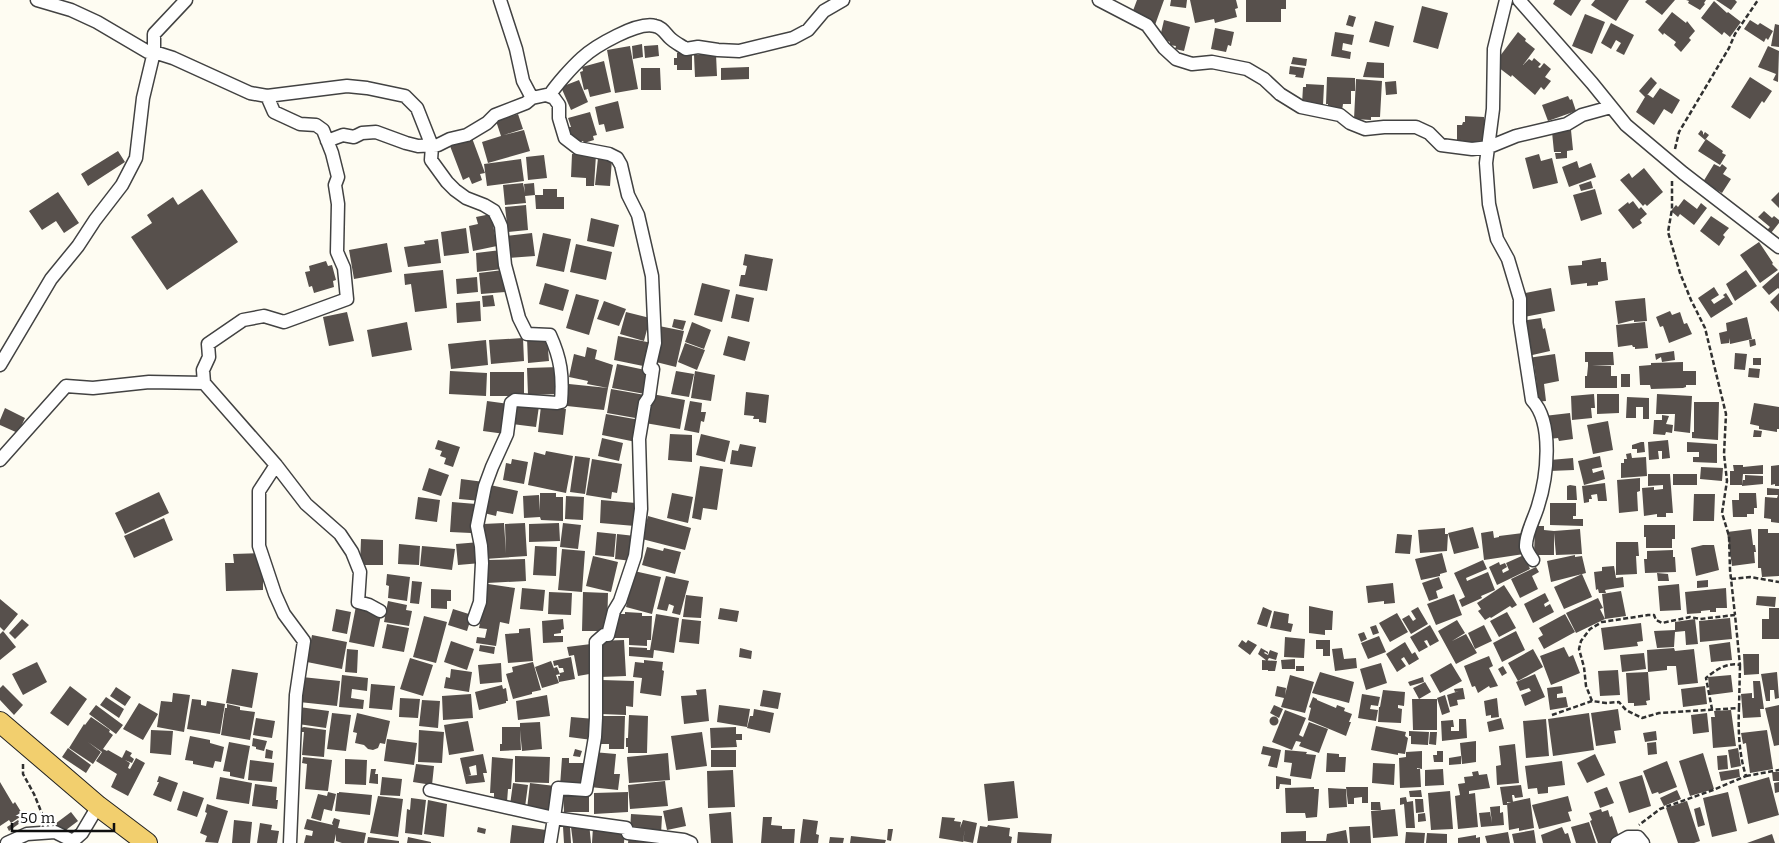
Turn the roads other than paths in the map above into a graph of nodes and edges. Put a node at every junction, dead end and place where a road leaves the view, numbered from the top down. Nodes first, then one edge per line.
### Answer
1 (37, 0) edge
2 (186, 0) edge
3 (500, 0) edge
4 (844, 0) edge
5 (1099, 0) edge
6 (1506, 0) edge
7 (1519, 0) edge
8 (154, 52) junction
9 (267, 96) junction
10 (549, 96) junction
11 (532, 98) junction
12 (1611, 107) junction
13 (327, 142) junction
14 (432, 146) junction
15 (1489, 147) junction
16 (1779, 247) edge
17 (0, 365) edge
18 (204, 383) junction
19 (0, 460) edge
20 (276, 465) junction
21 (1534, 560) dead end
22 (380, 611) dead end
23 (474, 619) dead end
24 (0, 722) edge
25 (430, 790) dead end
26 (98, 806) junction
27 (554, 818) junction
28 (1622, 840) edge
29 (73, 842) edge
30 (7, 843) edge
31 (147, 843) edge
32 (290, 843) edge
33 (550, 843) edge
34 (691, 843) edge
35 (1643, 843) edge

1 - 8 street
2 - 8 street
3 - 11 street
4 - 10 street
5 - 15 street
6 - 15 street
7 - 12 street
8 - 9 street
8 - 17 street
9 - 13 street
9 - 14 street
10 - 11 street
10 - 27 street
11 - 14 street
12 - 15 street
12 - 16 street
13 - 14 street
13 - 18 street
14 - 23 street
15 - 21 street
18 - 19 street
18 - 20 street
20 - 22 street
20 - 32 street
24 - 26 main road
25 - 27 street
26 - 29 street
26 - 31 main road
27 - 33 street
27 - 34 street
28 - 35 street
29 - 30 street

